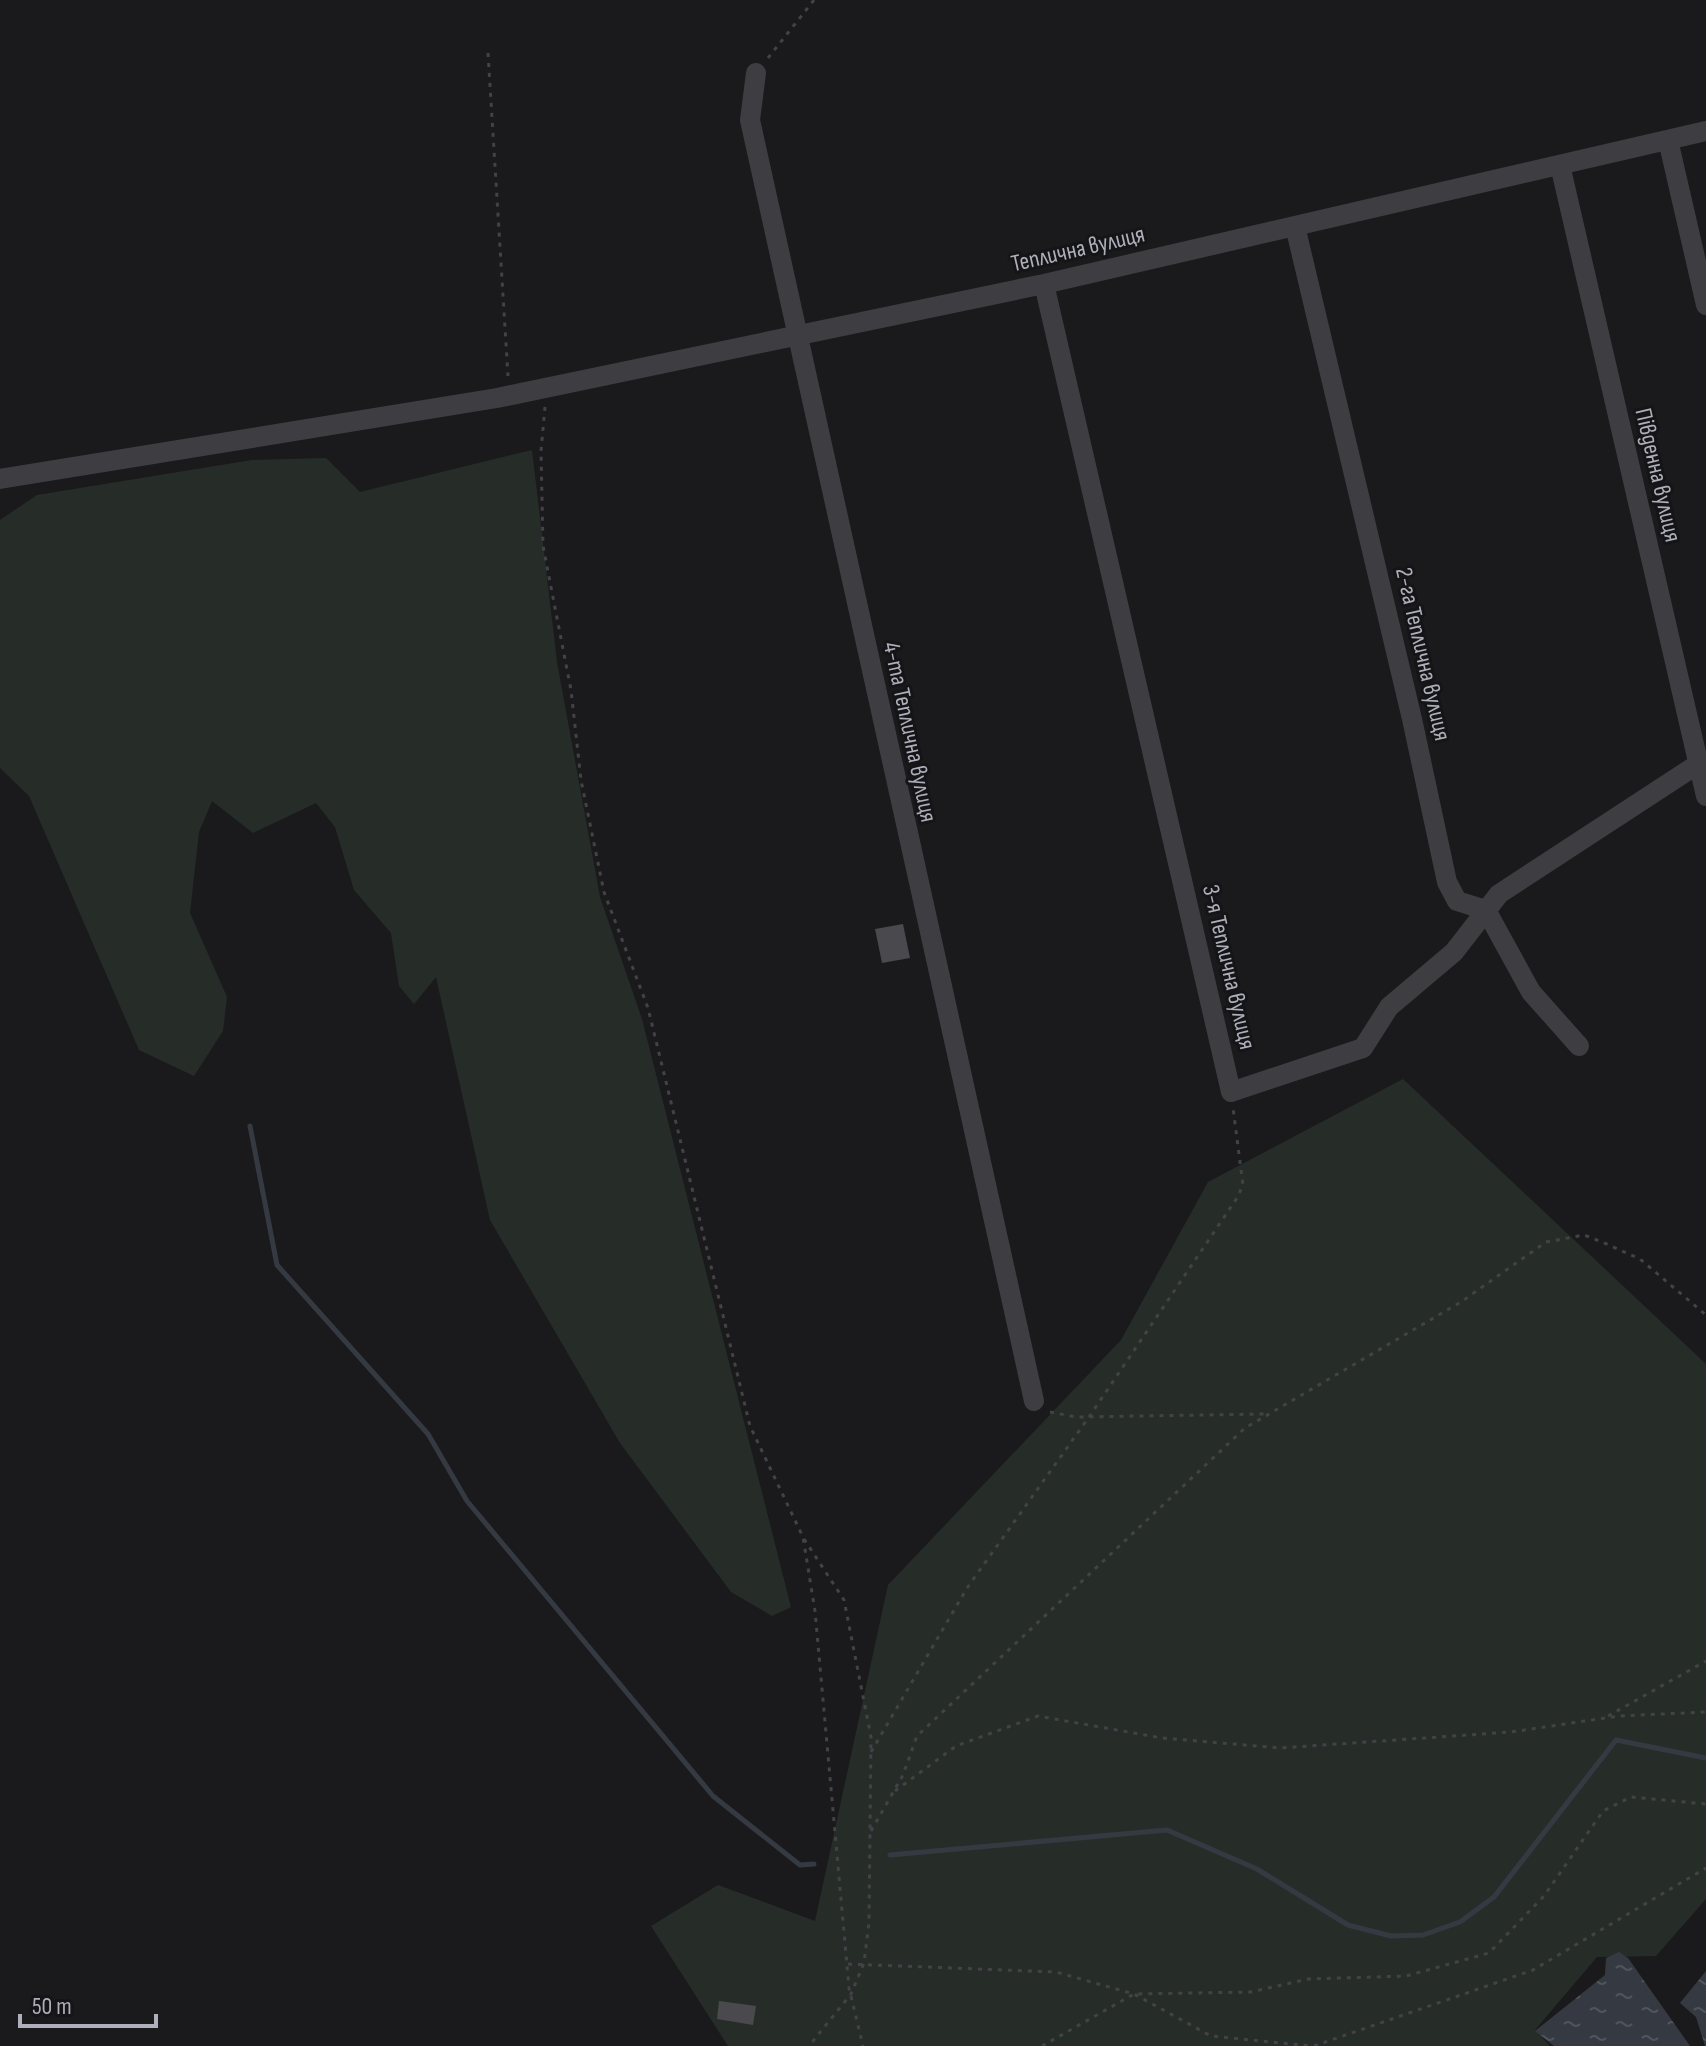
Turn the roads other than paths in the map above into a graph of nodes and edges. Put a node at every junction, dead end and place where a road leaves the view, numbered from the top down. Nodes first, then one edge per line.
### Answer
1 (756, 73) road end
2 (1706, 131) edge
3 (1668, 140) junction
4 (1560, 165) junction
5 (1295, 226) junction
6 (1044, 284) junction
7 (1706, 305) edge
8 (796, 335) junction
9 (0, 479) edge
10 (1698, 764) junction
11 (1706, 796) edge
12 (1486, 910) junction
13 (1579, 1046) dead end
14 (1034, 1401) road end

1 - 8 street, 4-та Теплична вулиця
2 - 3 street, Теплична вулиця
3 - 4 street, Теплична вулиця
3 - 7 street
4 - 5 street, Теплична вулиця
4 - 10 street, Південна вулиця
5 - 6 street, Теплична вулиця
5 - 12 street, 2-га Теплична вулиця
6 - 8 street, Теплична вулиця
6 - 12 street, 3-я Теплична вулиця
8 - 9 street, Теплична вулиця
8 - 14 street, 4-та Теплична вулиця
10 - 11 street, Південна вулиця
10 - 12 street, 3-я Теплична вулиця
12 - 13 street

